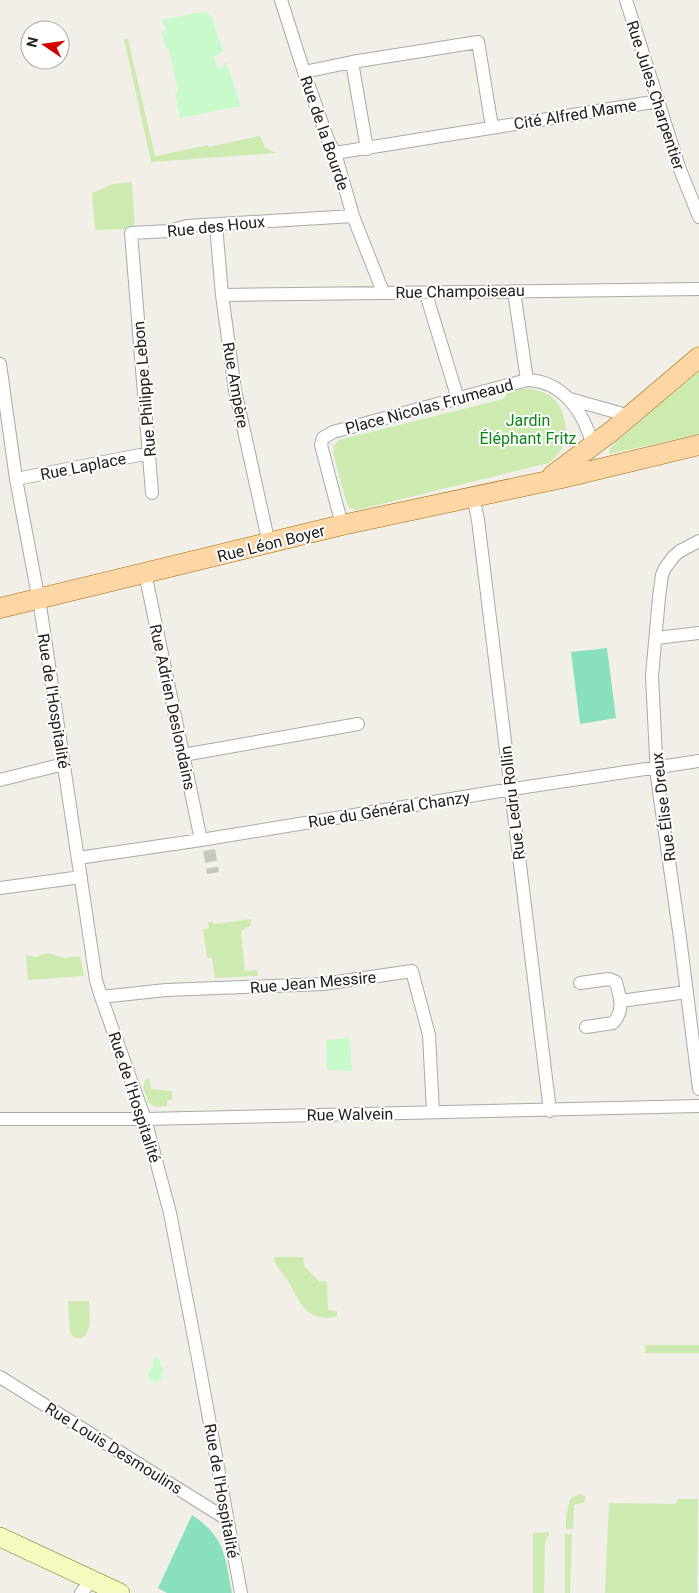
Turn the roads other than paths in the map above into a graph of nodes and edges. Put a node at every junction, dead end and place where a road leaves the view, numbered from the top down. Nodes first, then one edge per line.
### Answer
1 (281, 0) edge
2 (626, 0) edge
3 (352, 62) junction
4 (304, 72) junction
5 (659, 101) junction
6 (492, 127) junction
7 (367, 148) junction
8 (335, 153) junction
9 (353, 216) junction
10 (699, 217) edge
11 (216, 224) junction
12 (135, 285) joint
13 (699, 289) edge
14 (514, 291) junction
15 (384, 292) junction
16 (426, 294) junction
17 (222, 295) junction
18 (699, 357) edge
19 (0, 364) edge
20 (527, 380) junction
21 (458, 398) junction
22 (570, 399) junction
23 (2, 402) edge
24 (630, 416) junction
25 (699, 445) edge
26 (593, 446) junction
27 (679, 450) junction
28 (150, 453) junction
29 (699, 454) edge
30 (16, 479) junction
31 (544, 482) junction
32 (152, 493) dead end
33 (473, 496) junction
34 (342, 525) junction
35 (699, 541) edge
36 (269, 544) junction
37 (145, 573) junction
38 (38, 599) junction
39 (0, 608) edge
40 (699, 633) edge
41 (656, 638) junction
42 (358, 724) dead end
43 (183, 755) junction
44 (699, 761) edge
45 (64, 764) junction
46 (656, 767) junction
47 (0, 780) edge
48 (511, 789) junction
49 (201, 840) junction
50 (78, 858) junction
51 (81, 877) junction
52 (0, 888) edge
53 (580, 983) dead end
54 (687, 992) junction
55 (101, 997) junction
56 (620, 1001) junction
57 (586, 1027) dead end
58 (699, 1089) edge
59 (699, 1106) edge
60 (550, 1110) junction
61 (433, 1112) junction
62 (0, 1119) edge
63 (145, 1119) junction
64 (0, 1377) edge
65 (228, 1520) junction
66 (0, 1537) edge
67 (86, 1586) edge
68 (120, 1593) edge
69 (241, 1593) edge

1 - 4 street, Rue de la Bourde
2 - 5 street, Rue Jules Charpentier
3 - 4 street, Cité Alfred Mame
3 - 6 street, Cité Alfred Mame
3 - 7 street
4 - 8 street, Rue de la Bourde
5 - 6 street, Cité Alfred Mame
5 - 10 street, Rue Jules Charpentier
6 - 7 street, Cité Alfred Mame
7 - 8 street, Cité Alfred Mame
8 - 9 street, Rue de la Bourde
9 - 11 street, Rue des Houx
9 - 15 street, Rue de la Bourde
11 - 12 street, Rue des Houx
11 - 17 street, Rue Ampère
12 - 28 street, Rue Philippe Lebon
13 - 14 street, Rue Champoiseau
14 - 16 street, Rue Champoiseau
14 - 20 street
15 - 16 street, Rue Champoiseau
15 - 17 street, Rue Champoiseau
16 - 21 street
17 - 36 street, Rue Ampère
18 - 24 main road, Rue Léon Boyer
19 - 23 street, Rue de l'Hospitalité
20 - 21 street, Place Nicolas Frumeaud
20 - 22 street, Place Nicolas Frumeaud
21 - 34 street, Place Nicolas Frumeaud
22 - 24 street
22 - 26 street, Place Nicolas Frumeaud
23 - 30 street, Rue de l'Hospitalité
24 - 26 main road, Rue Léon Boyer
25 - 27 main road, Rue Léon Boyer
26 - 31 main road, Rue Léon Boyer
27 - 29 street
27 - 31 main road, Rue Léon Boyer
28 - 30 street, Rue Laplace
28 - 32 street, Rue Philippe Lebon
30 - 38 street, Rue de l'Hospitalité
31 - 33 main road, Rue Léon Boyer
33 - 34 main road, Rue Léon Boyer
33 - 48 street, Rue Ledru Rollin
34 - 36 main road, Rue Léon Boyer
35 - 41 street, Rue Élise Dreux
36 - 37 main road, Rue Léon Boyer
37 - 38 main road, Rue Léon Boyer
37 - 43 street, Rue Adrien Deslondains
38 - 39 main road, Rue Léon Boyer
38 - 45 street, Rue de l'Hospitalité
40 - 41 street
41 - 46 street, Rue Élise Dreux
42 - 43 street
43 - 49 street, Rue Adrien Deslondains
44 - 46 street, Rue du Général Chanzy
45 - 47 street
45 - 50 street, Rue de l'Hospitalité
46 - 48 street, Rue du Général Chanzy
46 - 54 street, Rue Élise Dreux
48 - 49 street, Rue du Général Chanzy
48 - 60 street, Rue Ledru Rollin
49 - 50 street, Rue du Général Chanzy
50 - 51 street, Rue de l'Hospitalité
51 - 52 street
51 - 55 street, Rue de l'Hospitalité
53 - 56 street
54 - 56 street
54 - 58 street, Rue Élise Dreux
55 - 61 street, Rue Jean Messire
55 - 63 street, Rue de l'Hospitalité
56 - 57 street
59 - 60 street, Rue Walvein
60 - 61 street, Rue Walvein
61 - 63 street, Rue Walvein
62 - 63 street, Rue Walvein
63 - 65 street, Rue de l'Hospitalité
64 - 65 street, Rue Louis Desmoulins
65 - 69 street, Rue de l'Hospitalité
66 - 67 main road
67 - 68 main road

